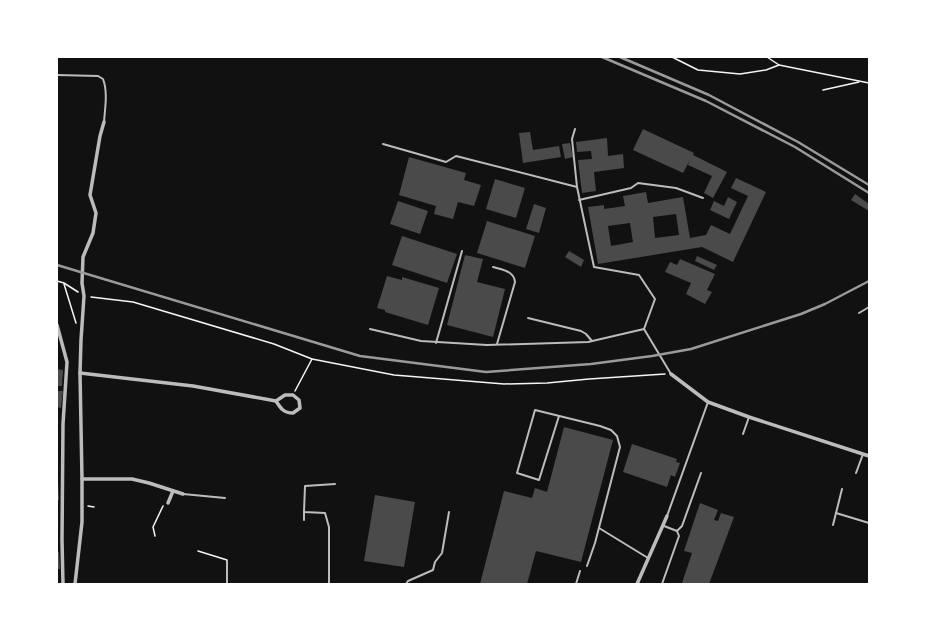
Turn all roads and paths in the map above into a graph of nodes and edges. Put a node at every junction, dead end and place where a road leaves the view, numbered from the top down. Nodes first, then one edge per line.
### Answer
1 (672, 57) edge
2 (768, 57) edge
3 (779, 65) junction
4 (57, 75) edge
5 (860, 82) junction
6 (869, 83) edge
7 (823, 90) dead end
8 (104, 122) joint
9 (575, 129) dead end
10 (383, 144) dead end
11 (576, 187) junction
12 (702, 198) dead end
13 (579, 200) junction
14 (462, 251) dead end
15 (493, 267) dead end
16 (57, 281) edge
17 (64, 283) junction
18 (84, 296) junction
19 (869, 307) edge
20 (859, 314) dead end
21 (528, 318) dead end
22 (57, 325) edge
23 (76, 326) dead end
24 (370, 329) dead end
25 (644, 329) junction
26 (592, 341) junction
27 (436, 343) junction
28 (497, 344) junction
29 (312, 359) junction
30 (80, 374) junction
31 (671, 374) junction
32 (293, 395) junction
33 (276, 401) junction
34 (708, 402) junction
35 (559, 416) junction
36 (749, 417) junction
37 (743, 434) dead end
38 (863, 454) junction
39 (869, 456) edge
40 (700, 473) dead end
41 (856, 473) dead end
42 (82, 479) junction
43 (335, 484) dead end
44 (842, 489) dead end
45 (172, 491) junction
46 (183, 494) joint
47 (225, 498) dead end
48 (168, 503) joint
49 (304, 512) junction
50 (449, 512) dead end
51 (836, 513) junction
52 (667, 516) joint
53 (304, 520) dead end
54 (869, 523) edge
55 (663, 526) junction
56 (833, 526) dead end
57 (599, 528) junction
58 (677, 531) junction
59 (155, 536) dead end
60 (198, 551) dead end
61 (649, 559) junction
62 (586, 566) dead end
63 (580, 571) dead end
64 (63, 584) edge
65 (75, 584) edge
66 (226, 584) edge
67 (329, 584) edge
68 (406, 584) edge
69 (576, 584) edge
70 (637, 584) edge
71 (662, 584) edge

1 - 3 path
2 - 3 path
3 - 5 path
4 - 8 lane
5 - 6 path
5 - 7 path
8 - 18 street
9 - 11 lane
10 - 11 lane
11 - 13 lane
12 - 13 lane
13 - 25 lane
14 - 27 lane
15 - 28 lane
16 - 17 path
17 - 18 path
17 - 23 path
18 - 29 path
18 - 30 street
19 - 20 lane
21 - 26 lane
22 - 64 street
24 - 27 lane
25 - 26 lane
25 - 31 lane
26 - 28 lane
27 - 28 lane
29 - 31 path
29 - 32 path
30 - 33 street
30 - 42 street
31 - 34 street
32 - 33 street
32 - 33 street
34 - 36 street
34 - 52 lane
35 - 35 lane
35 - 57 lane
36 - 37 lane
36 - 38 street
38 - 39 street
38 - 41 lane
40 - 58 lane
42 - 45 street
42 - 65 street
43 - 49 lane
44 - 51 lane
45 - 46 street
45 - 48 street
46 - 47 lane
48 - 59 path
49 - 53 lane
49 - 67 lane
50 - 68 lane
51 - 54 lane
51 - 56 lane
52 - 55 street
55 - 58 lane
55 - 61 street
57 - 61 lane
57 - 62 lane
58 - 71 lane
60 - 66 path
61 - 70 street
63 - 69 lane

